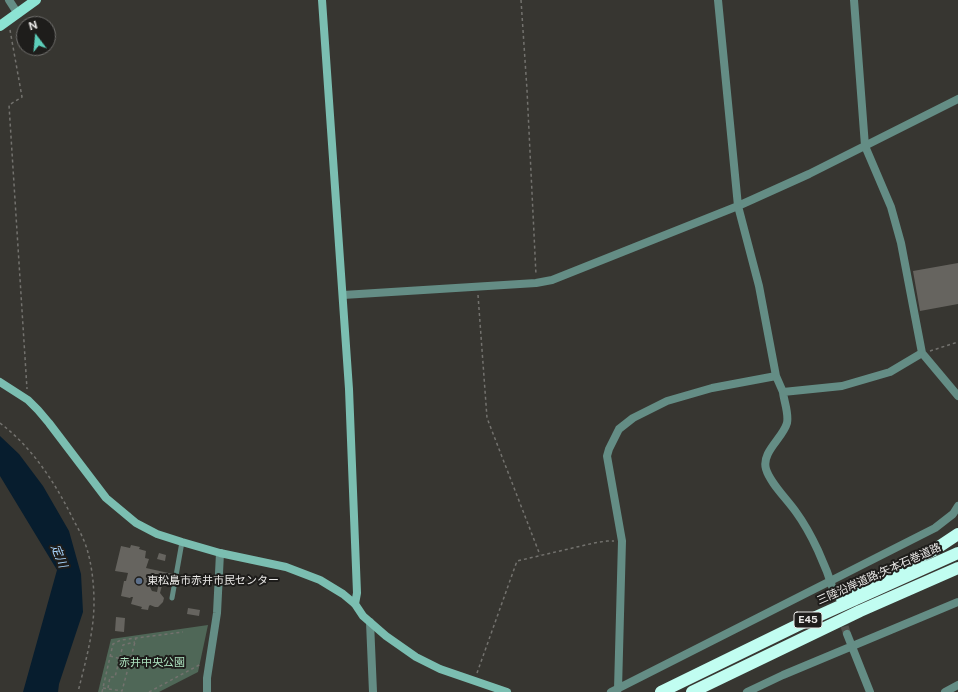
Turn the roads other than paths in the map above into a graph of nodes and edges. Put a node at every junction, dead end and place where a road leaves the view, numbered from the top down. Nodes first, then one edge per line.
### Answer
1 (9, 0) edge
2 (36, 0) edge
3 (322, 0) edge
4 (718, 0) edge
5 (854, 0) edge
6 (18, 14) junction
7 (0, 26) edge
8 (958, 99) edge
9 (866, 146) junction
10 (738, 206) junction
11 (343, 295) junction
12 (922, 353) junction
13 (776, 376) junction
14 (0, 382) edge
15 (783, 392) junction
16 (958, 396) edge
17 (958, 506) edge
18 (958, 534) edge
19 (182, 542) junction
20 (220, 553) junction
21 (958, 553) edge
22 (958, 568) edge
23 (830, 581) junction
24 (834, 592) tunnel mouth
25 (172, 598) dead end
26 (958, 602) edge
27 (356, 604) junction
28 (370, 622) junction
29 (847, 634) tunnel mouth
30 (852, 647) junction
31 (719, 663) junction
32 (958, 685) edge
33 (614, 691) edge
34 (207, 692) edge
35 (373, 692) edge
36 (507, 692) edge
37 (661, 692) edge
38 (692, 692) edge
39 (747, 692) edge
40 (870, 692) edge
41 (945, 692) edge

1 - 6 street
2 - 6 main road
3 - 11 street
4 - 10 street
5 - 9 street
6 - 7 main road
8 - 9 street
9 - 10 street
9 - 12 street
10 - 11 street
10 - 13 street
11 - 27 street
12 - 15 street
12 - 16 street
13 - 15 street
13 - 33 street
14 - 19 street
15 - 23 street
17 - 23 street
18 - 31 highway
19 - 20 street
19 - 25 lane
20 - 27 street
20 - 34 street
21 - 31 highway, 三陸沿岸道路;矢本石巻道路 / E45
22 - 38 highway, E45
23 - 24 street
23 - 33 street
26 - 30 street
27 - 28 street
28 - 35 street
28 - 36 street
29 - 30 street
30 - 39 street
30 - 40 street
31 - 37 highway, 三陸沿岸道路;矢本石巻道路 / E45
32 - 41 street

